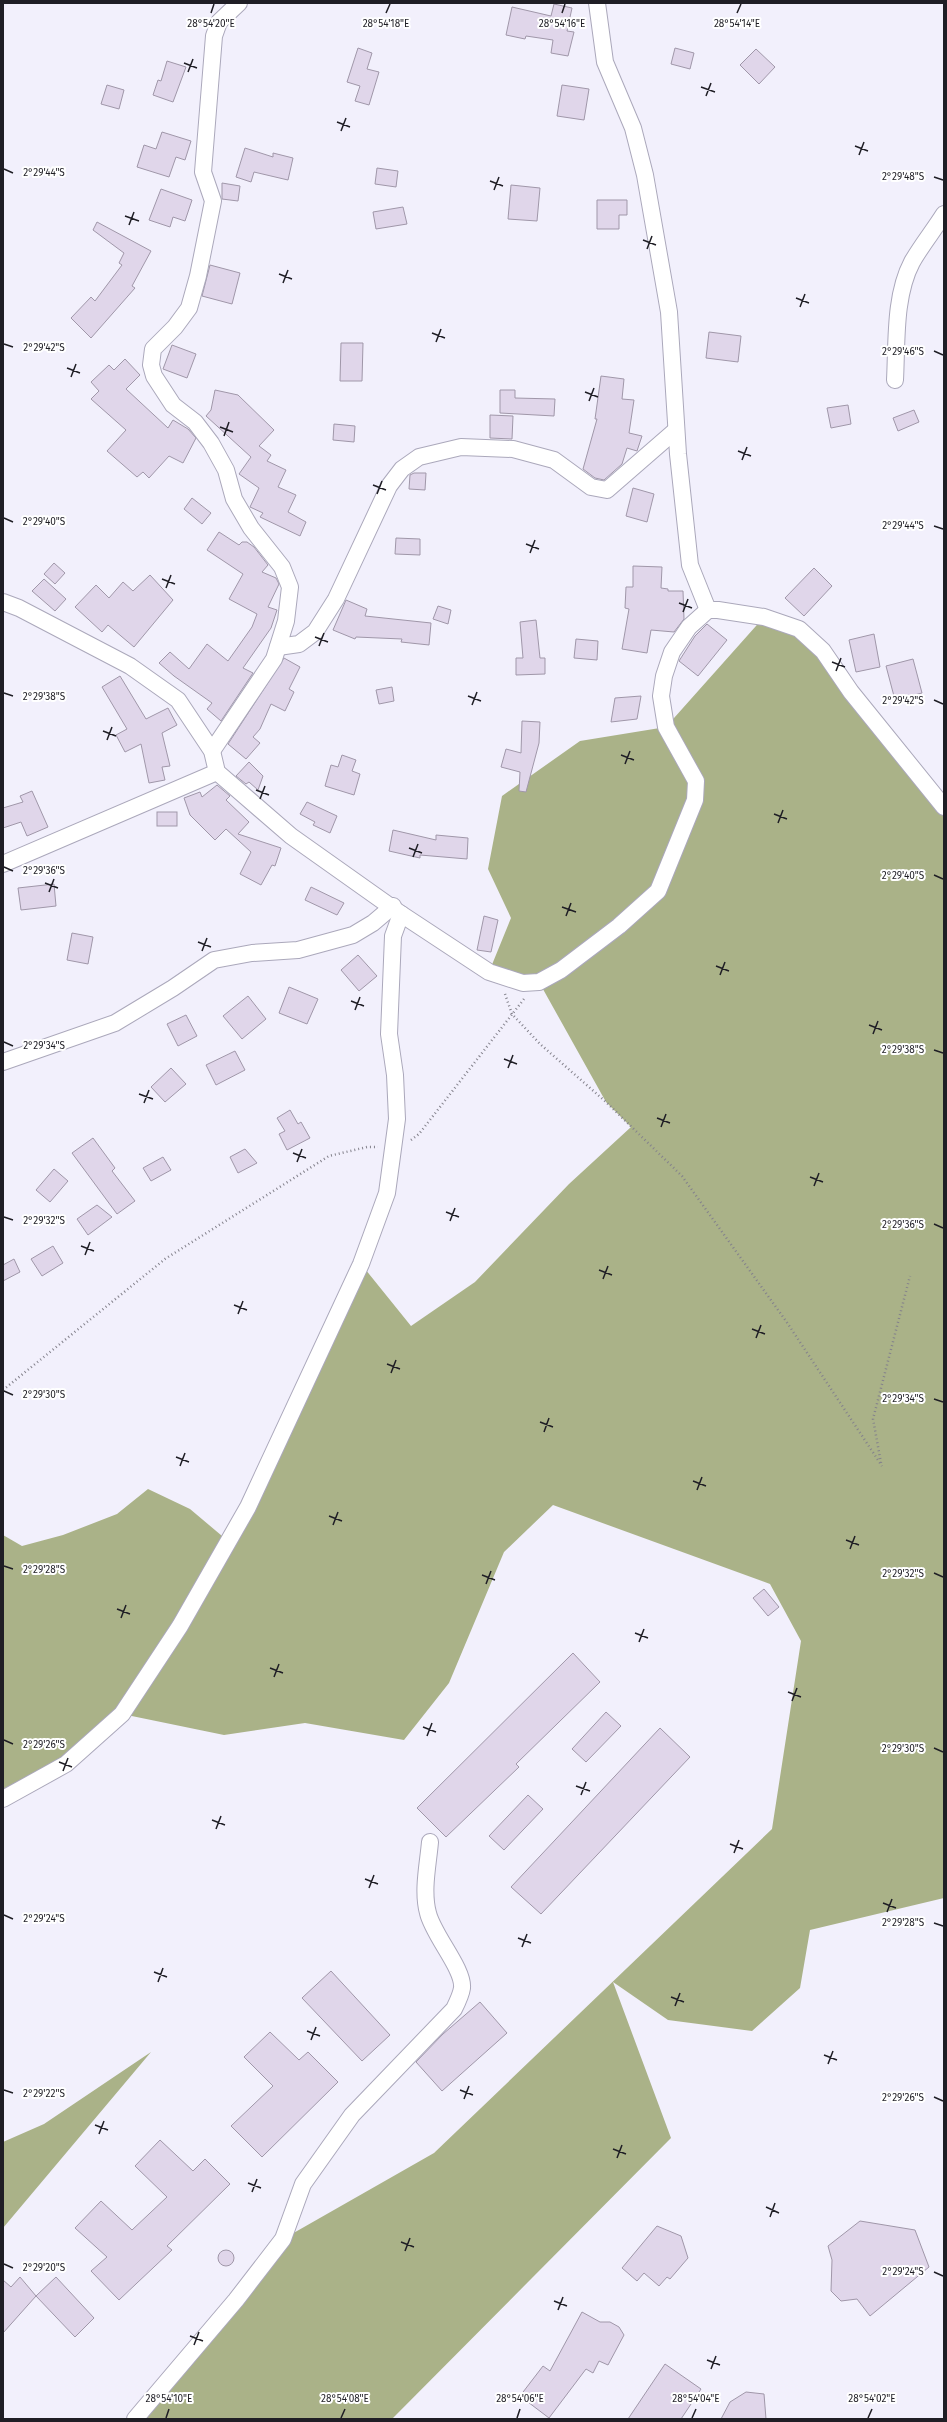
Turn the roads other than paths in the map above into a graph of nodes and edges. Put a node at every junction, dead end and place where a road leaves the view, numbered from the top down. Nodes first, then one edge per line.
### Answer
1 (239, 3) edge
2 (597, 3) edge
3 (944, 214) edge
4 (895, 380) dead end
5 (676, 430) junction
6 (3, 602) edge
7 (708, 610) junction
8 (278, 647) junction
9 (212, 751) junction
10 (217, 772) junction
11 (944, 807) edge
12 (3, 864) edge
13 (397, 910) junction
14 (3, 1062) edge
15 (3, 1799) edge
16 (430, 1842) dead end
17 (135, 2419) edge

1 - 8 street
2 - 5 street
3 - 4 street
5 - 7 street
5 - 8 street
6 - 9 street
7 - 11 street
7 - 13 street
8 - 9 street
9 - 10 street
10 - 12 street
10 - 13 street
13 - 14 street
13 - 15 street
16 - 17 street

